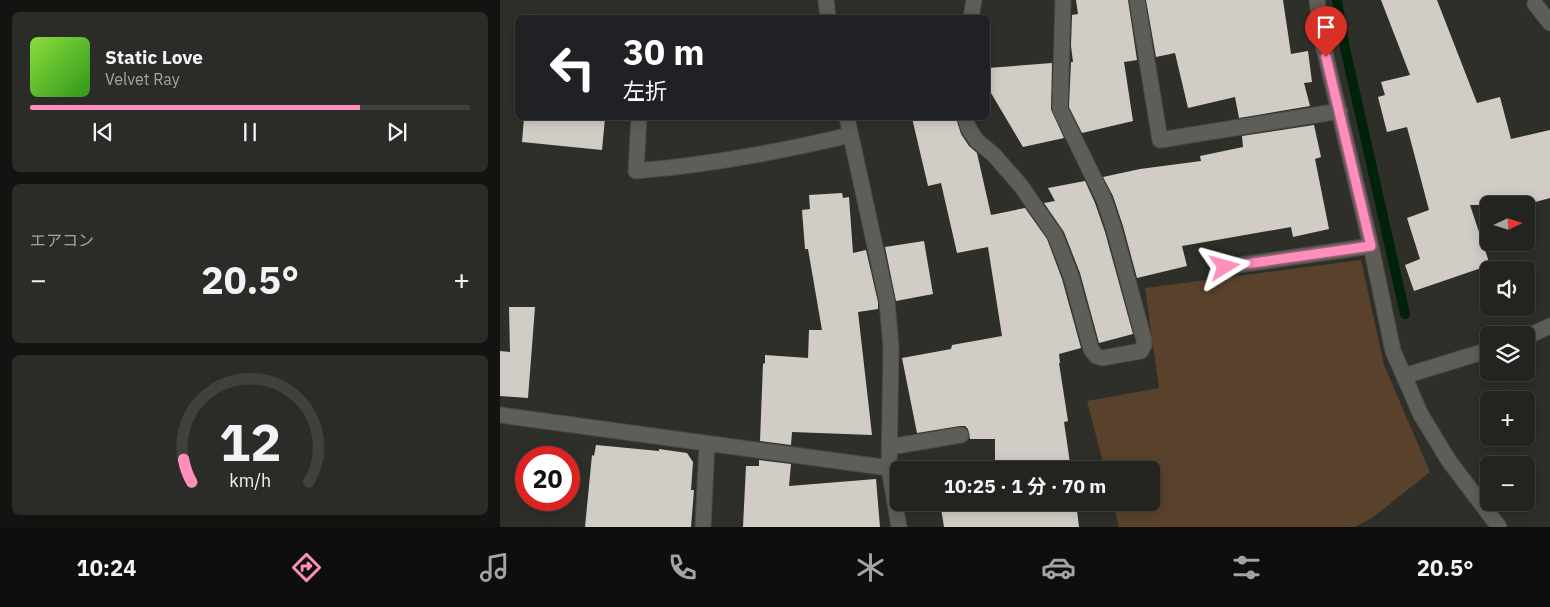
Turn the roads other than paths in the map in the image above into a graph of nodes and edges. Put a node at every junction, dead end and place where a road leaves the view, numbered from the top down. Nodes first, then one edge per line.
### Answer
1 (826, 0) edge
2 (974, 0) edge
3 (1063, 0) edge
4 (1137, 0) edge
5 (1317, 0) edge
6 (1535, 4) dead end
7 (828, 15) edge
8 (972, 15) edge
9 (1550, 23) edge
10 (1340, 111) junction
11 (639, 120) edge
12 (846, 120) edge
13 (966, 120) edge
14 (850, 135) junction
15 (1371, 246) junction
16 (1225, 267) dead end
17 (1550, 326) edge
18 (1535, 334) edge
19 (1480, 353) edge
20 (1404, 376) junction
21 (500, 415) edge
22 (961, 434) dead end
23 (707, 444) junction
24 (890, 447) junction
25 (889, 468) junction
26 (703, 527) edge
27 (899, 527) edge
28 (1499, 527) edge

1 - 7 street
2 - 8 street
3 - 13 street
4 - 10 street
5 - 10 street
6 - 9 street
10 - 15 street
11 - 14 street
12 - 14 street
14 - 24 street
15 - 16 street
15 - 20 street
17 - 18 street
19 - 20 street
20 - 28 street
21 - 23 street
22 - 24 street
23 - 25 street
23 - 26 street
24 - 25 street
25 - 27 street

